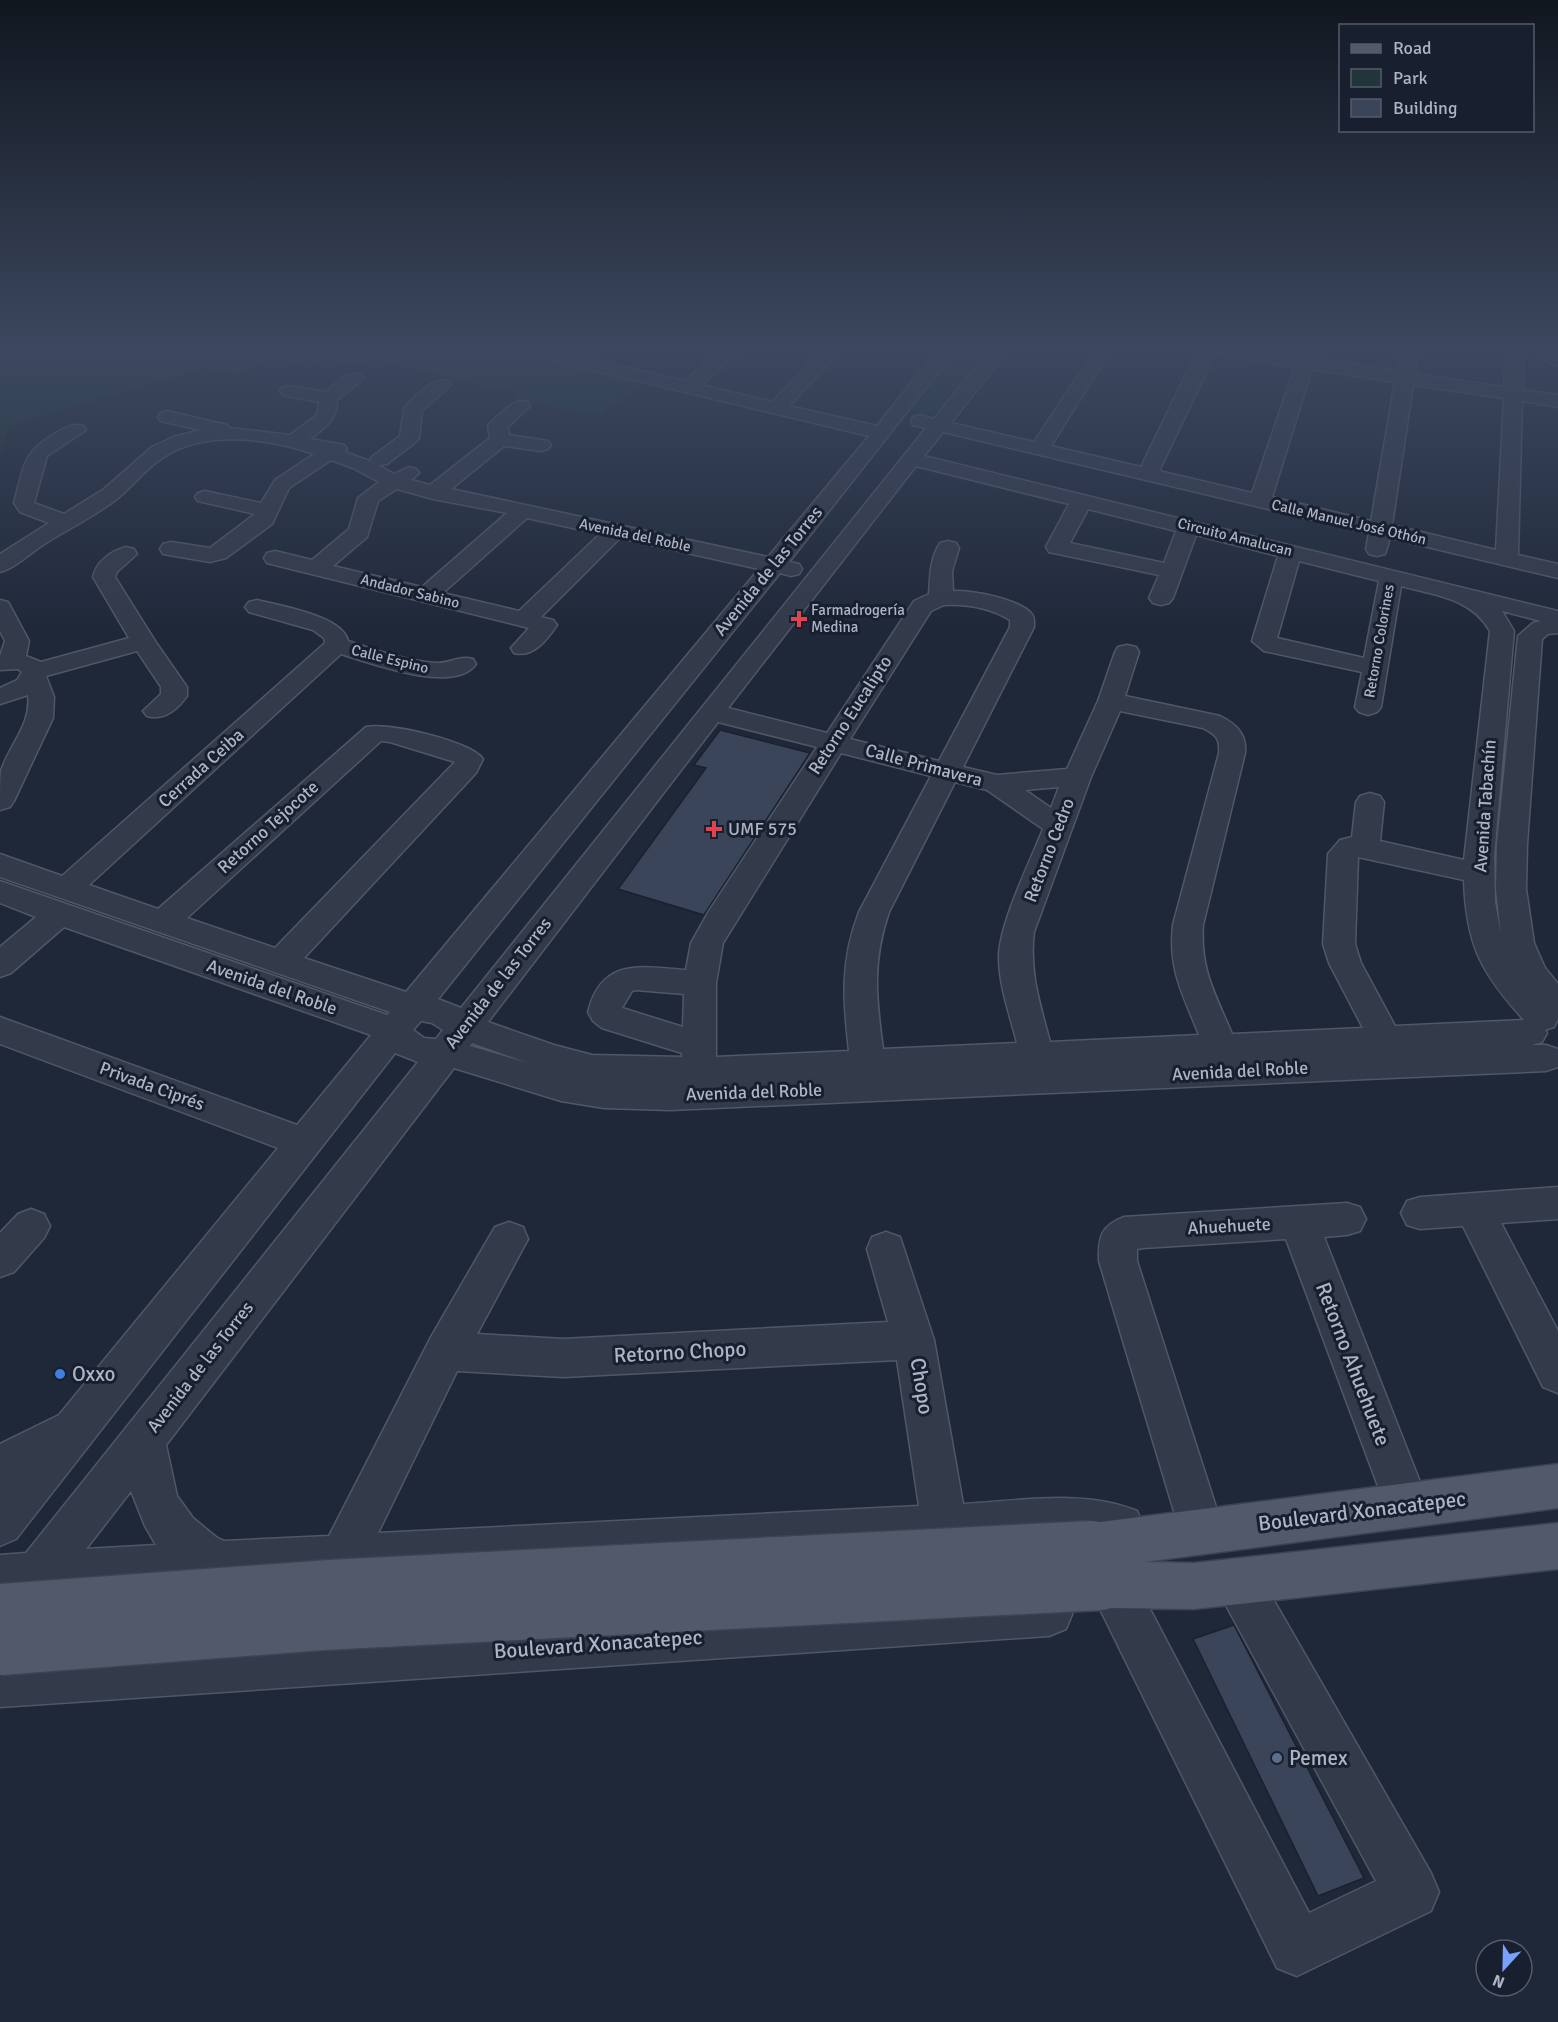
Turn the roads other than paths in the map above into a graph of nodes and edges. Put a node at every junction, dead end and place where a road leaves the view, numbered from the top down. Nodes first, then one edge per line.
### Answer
1 (54, 442) edge
2 (182, 442) edge
3 (289, 442) edge
4 (407, 442) edge
5 (497, 442) edge
6 (519, 442) edge
7 (873, 442) edge
8 (926, 442) edge
9 (1012, 442) edge
10 (1043, 442) edge
11 (1162, 442) edge
12 (1279, 442) edge
13 (1394, 442) edge
14 (1511, 442) edge
15 (292, 443) joint
16 (541, 445) dead end
17 (1039, 449) junction
18 (326, 450) junction
19 (855, 465) junction
20 (907, 465) junction
21 (394, 472) junction
22 (1147, 474) junction
23 (442, 491) junction
24 (206, 497) dead end
25 (1082, 500) junction
26 (1260, 501) junction
27 (269, 511) junction
28 (522, 511) junction
29 (67, 522) junction
30 (1189, 526) junction
31 (1380, 529) junction
32 (615, 531) junction
33 (948, 548) dead end
34 (171, 549) dead end
35 (1291, 551) junction
36 (126, 554) dead end
37 (1376, 554) dead end
38 (275, 558) dead end
39 (1507, 559) junction
40 (0, 565) edge
41 (772, 565) junction
42 (316, 567) junction
43 (1558, 571) edge
44 (1171, 572) junction
45 (818, 575) junction
46 (1391, 576) junction
47 (1462, 594) junction
48 (427, 595) junction
49 (941, 596) junction
50 (1161, 598) dead end
51 (0, 607) edge
52 (257, 607) dead end
53 (1558, 618) edge
54 (535, 622) junction
55 (1558, 626) edge
56 (1502, 631) junction
57 (1530, 636) junction
58 (143, 642) junction
59 (337, 645) junction
60 (523, 648) dead end
61 (1127, 652) dead end
62 (464, 664) dead end
63 (1373, 667) junction
64 (20, 668) edge
65 (1, 696) edge
66 (1112, 700) junction
67 (1368, 707) dead end
68 (156, 711) dead end
69 (711, 712) junction
70 (833, 741) junction
71 (0, 750) edge
72 (947, 770) junction
73 (1077, 777) junction
74 (997, 784) junction
75 (0, 801) edge
76 (1370, 802) dead end
77 (1058, 826) junction
78 (1365, 847) junction
79 (0, 864) edge
80 (1480, 874) junction
81 (0, 891) edge
82 (62, 902) junction
83 (162, 923) junction
84 (280, 963) junction
85 (0, 965) edge
86 (700, 983) junction
87 (404, 1018) junction
88 (0, 1030) edge
89 (1549, 1033) edge
90 (1385, 1038) junction
91 (454, 1040) junction
92 (1220, 1046) junction
93 (1037, 1055) junction
94 (699, 1058) junction
95 (868, 1063) junction
96 (304, 1143) junction
97 (1558, 1203) edge
98 (1474, 1209) junction
99 (1419, 1213) dead end
100 (1347, 1219) dead end
101 (1299, 1222) junction
102 (32, 1226) dead end
103 (509, 1239) dead end
104 (886, 1249) dead end
105 (0, 1260) edge
106 (915, 1340) junction
107 (446, 1352) junction
108 (1558, 1373) edge
109 (74, 1429) junction
110 (143, 1439) junction
111 (0, 1467) edge
112 (1558, 1486) edge
113 (1407, 1505) junction
114 (0, 1523) edge
115 (945, 1527) junction
116 (1184, 1534) junction
117 (1558, 1546) edge
118 (342, 1558) junction
119 (222, 1564) junction
120 (121, 1571) junction
121 (19, 1578) edge
122 (1106, 1579) junction
123 (1216, 1584) junction
124 (0, 1609) edge
125 (0, 1623) edge
126 (0, 1650) edge
127 (87, 1678) junction
128 (0, 1683) edge

1 - 29 street
2 - 29 street, Avenida del Roble
3 - 15 street, Avenida del Roble
4 - 21 street
5 - 23 street
6 - 16 street
7 - 19 street, Avenida de las Torres
8 - 20 street, Avenida de las Torres
9 - 17 street, Calle Manuel José Othón
10 - 17 street
11 - 22 street
12 - 26 street
13 - 31 street
14 - 39 street
15 - 18 street, Avenida del Roble
17 - 22 street, Calle Manuel José Othón
18 - 21 street, Avenida del Roble
18 - 27 street
19 - 20 street, Circuito Amalucan
19 - 41 street, Avenida de las Torres
20 - 25 street, Circuito Amalucan
20 - 45 street, Avenida de las Torres
21 - 23 street, Avenida del Roble
21 - 42 street
22 - 26 street, Calle Manuel José Othón
23 - 28 street, Avenida del Roble
24 - 27 street
25 - 30 street, Circuito Amalucan
25 - 44 street
26 - 31 street, Calle Manuel José Othón
27 - 34 street
28 - 32 street, Avenida del Roble
28 - 48 street
29 - 40 street, Avenida del Roble
30 - 35 street, Circuito Amalucan
30 - 44 street
31 - 37 street
31 - 39 street, Calle Manuel José Othón
32 - 41 street, Avenida del Roble
32 - 54 street
33 - 49 street
35 - 46 street, Circuito Amalucan
35 - 63 street
36 - 58 street
38 - 42 street, Andador Sabino
39 - 43 street, Calle Manuel José Othón
41 - 45 street, Avenida del Roble
41 - 87 street, Avenida de las Torres
42 - 48 street, Andador Sabino
44 - 50 street
45 - 69 street, Avenida de las Torres
46 - 47 street, Circuito Amalucan
46 - 63 street, Retorno Colorines
47 - 53 street, Circuito Amalucan
47 - 56 street
48 - 54 street, Andador Sabino
49 - 70 street, Retorno Eucalipto
49 - 72 street
51 - 64 street
52 - 59 street, Calle Espino
54 - 60 street
55 - 57 street
56 - 57 street
56 - 80 street, Avenida Tabachín
57 - 89 street, Avenida Tabachín
58 - 64 street
58 - 68 street
59 - 62 street, Calle Espino
59 - 82 street, Cerrada Ceiba
61 - 66 street, Retorno Cedro
63 - 67 street, Retorno Colorines
64 - 65 street
64 - 75 street
65 - 71 street
66 - 73 street, Retorno Cedro
66 - 92 street
69 - 70 street, Calle Primavera
69 - 91 street, Avenida de las Torres
70 - 72 street, Calle Primavera
70 - 86 street, Retorno Eucalipto
72 - 74 street, Calle Primavera
72 - 95 street
73 - 74 street, Calle Primavera
73 - 77 street, Retorno Cedro
74 - 77 street, Calle Primavera
76 - 78 street
77 - 93 street, Retorno Cedro
78 - 80 street
78 - 90 street
79 - 82 street, Avenida del Roble
80 - 89 street, Avenida Tabachín
81 - 82 street, Avenida del Roble
82 - 83 street, Avenida del Roble
82 - 85 street
82 - 87 street, Avenida del Roble
83 - 84 street, Avenida del Roble
83 - 84 street, Retorno Tejocote
84 - 87 street, Avenida del Roble
86 - 94 street, Retorno Eucalipto
86 - 94 street
87 - 91 street, Avenida del Roble
87 - 91 street, Avenida del Roble
87 - 96 street, Avenida de las Torres
88 - 96 street, Privada Ciprés
89 - 90 street, Avenida del Roble
89 - 91 street, Avenida del Roble
90 - 92 street, Avenida del Roble
91 - 94 street, Avenida del Roble
91 - 110 street, Avenida de las Torres
92 - 93 street, Avenida del Roble
93 - 95 street, Avenida del Roble
94 - 95 street, Avenida del Roble
96 - 109 street, Avenida de las Torres
97 - 98 street
98 - 99 street
98 - 108 street
100 - 101 street, Ahuehuete
101 - 113 street, Retorno Ahuehuete
101 - 116 street, Ahuehuete
102 - 105 street
103 - 107 street
104 - 106 street, Chopo
106 - 107 street, Retorno Chopo
106 - 115 street, Chopo
107 - 118 street
109 - 111 street
109 - 114 street, Avenida de las Torres
110 - 119 street
110 - 121 street, Avenida de las Torres
112 - 113 main road, Boulevard Xonacatepec
113 - 116 main road, Boulevard Xonacatepec
115 - 116 street, Boulevard Xonacatepec
115 - 118 street, Boulevard Xonacatepec
116 - 122 main road, Boulevard Xonacatepec
117 - 123 main road, Boulevard Xonacatepec
118 - 119 street, Boulevard Xonacatepec
119 - 120 street, Boulevard Xonacatepec
120 - 121 street, Boulevard Xonacatepec
120 - 127 street
121 - 125 street, Avenida de las Torres
122 - 123 street, Boulevard Xonacatepec
122 - 123 street
122 - 124 main road, Boulevard Xonacatepec, bridge
122 - 126 main road, Boulevard Xonacatepec, bridge
122 - 127 street, Boulevard Xonacatepec
127 - 128 street, Boulevard Xonacatepec

